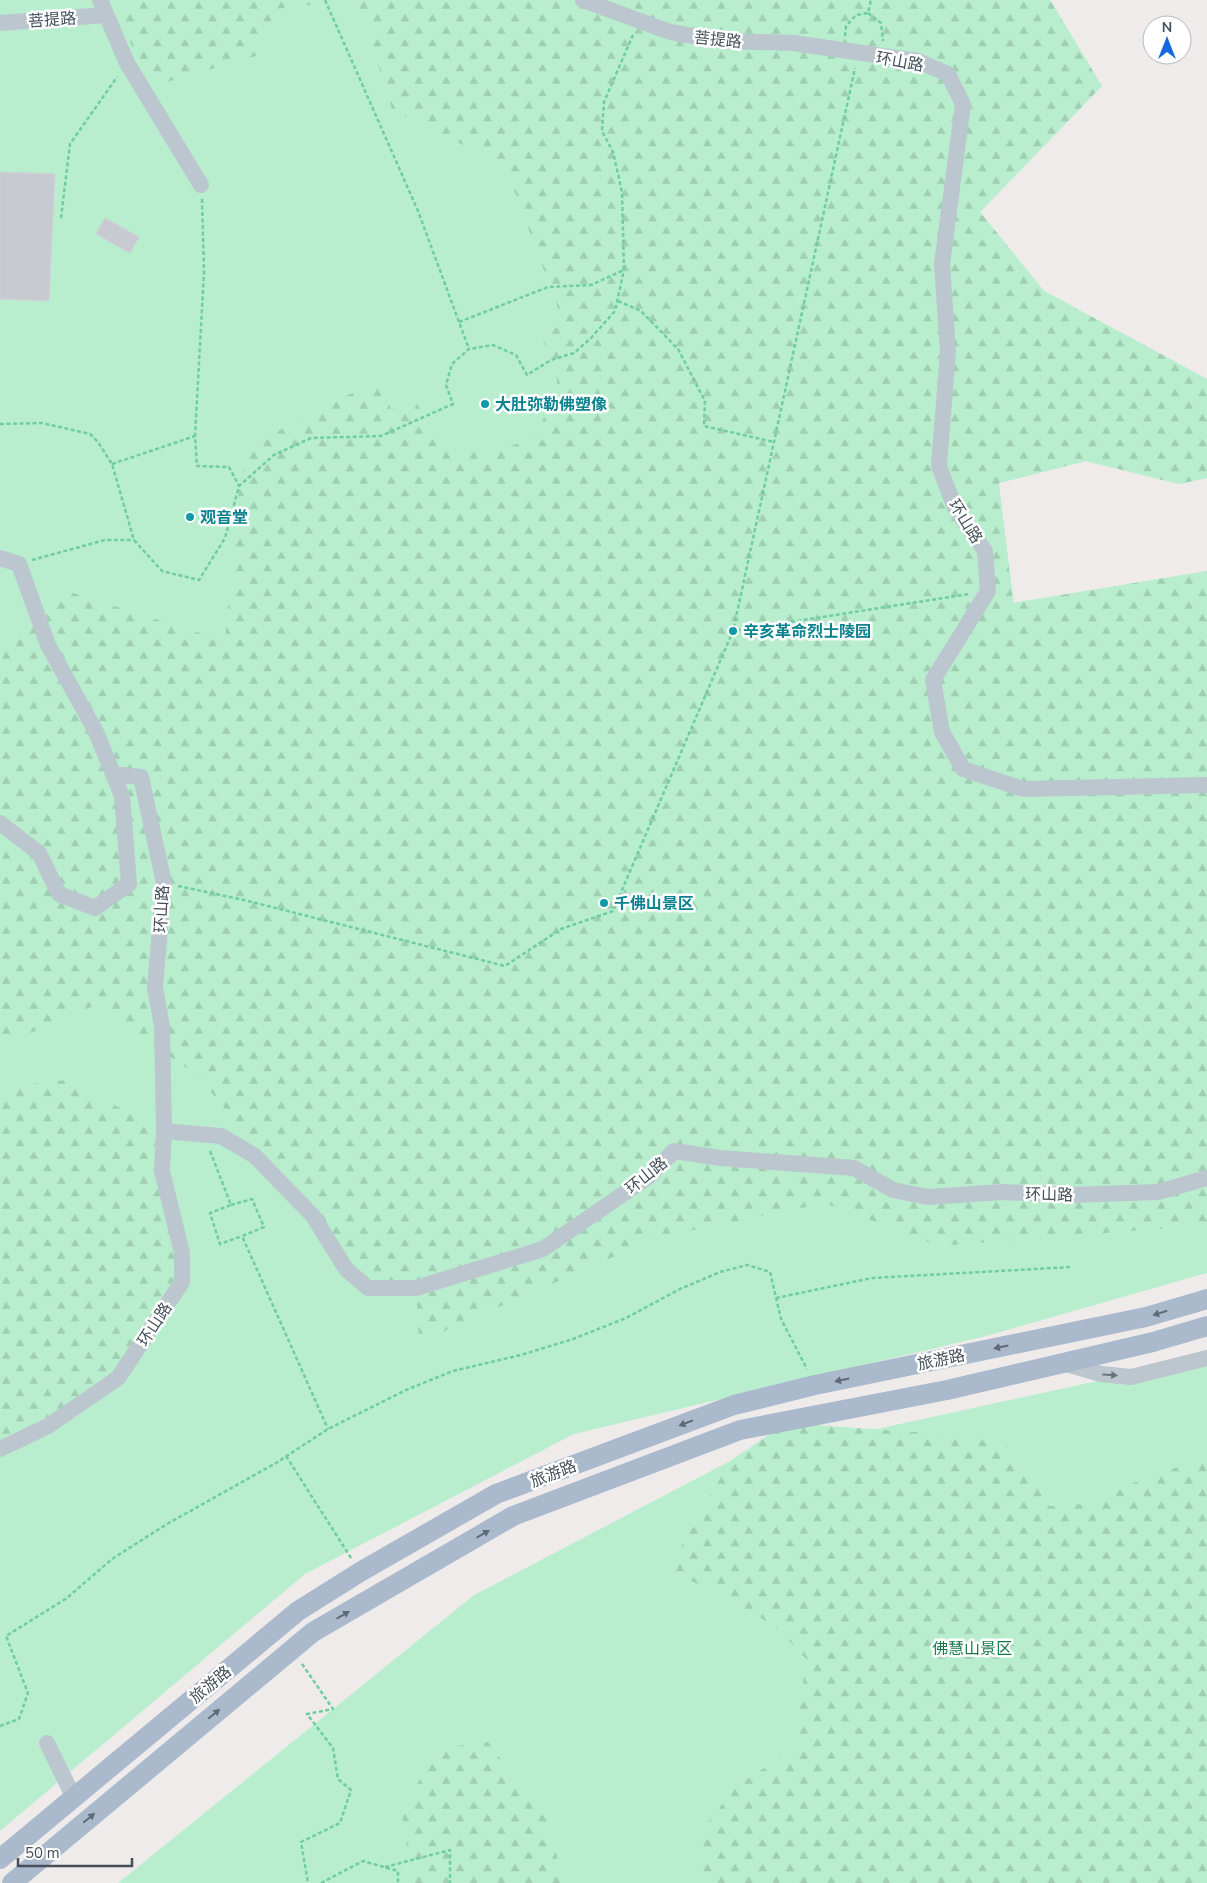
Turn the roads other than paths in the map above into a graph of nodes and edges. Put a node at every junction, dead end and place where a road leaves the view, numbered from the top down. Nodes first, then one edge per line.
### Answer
1 (583, 0) edge
2 (102, 7) edge
3 (0, 23) edge
4 (858, 54) joint
5 (201, 185) road end
6 (0, 558) edge
7 (112, 774) junction
8 (1207, 784) edge
9 (0, 823) edge
10 (164, 1131) junction
11 (1207, 1178) edge
12 (1207, 1299) edge
13 (1207, 1326) edge
14 (1207, 1358) edge
15 (1063, 1363) junction
16 (0, 1449) edge
17 (47, 1743) dead end
18 (74, 1798) junction
19 (0, 1859) edge
20 (12, 1883) edge

1 - 4 lane, 菩提路
2 - 3 lane, 菩提路
2 - 5 lane
4 - 8 lane, 环山路
6 - 7 lane
7 - 9 lane
7 - 10 lane, 环山路
10 - 11 lane, 环山路
10 - 16 lane, 环山路
12 -> 18 main road, 旅游路
13 - 15 main road, 旅游路
15 -> 14 lane
20 -> 15 main road, 旅游路
17 - 18 lane
18 - 19 main road, 旅游路

